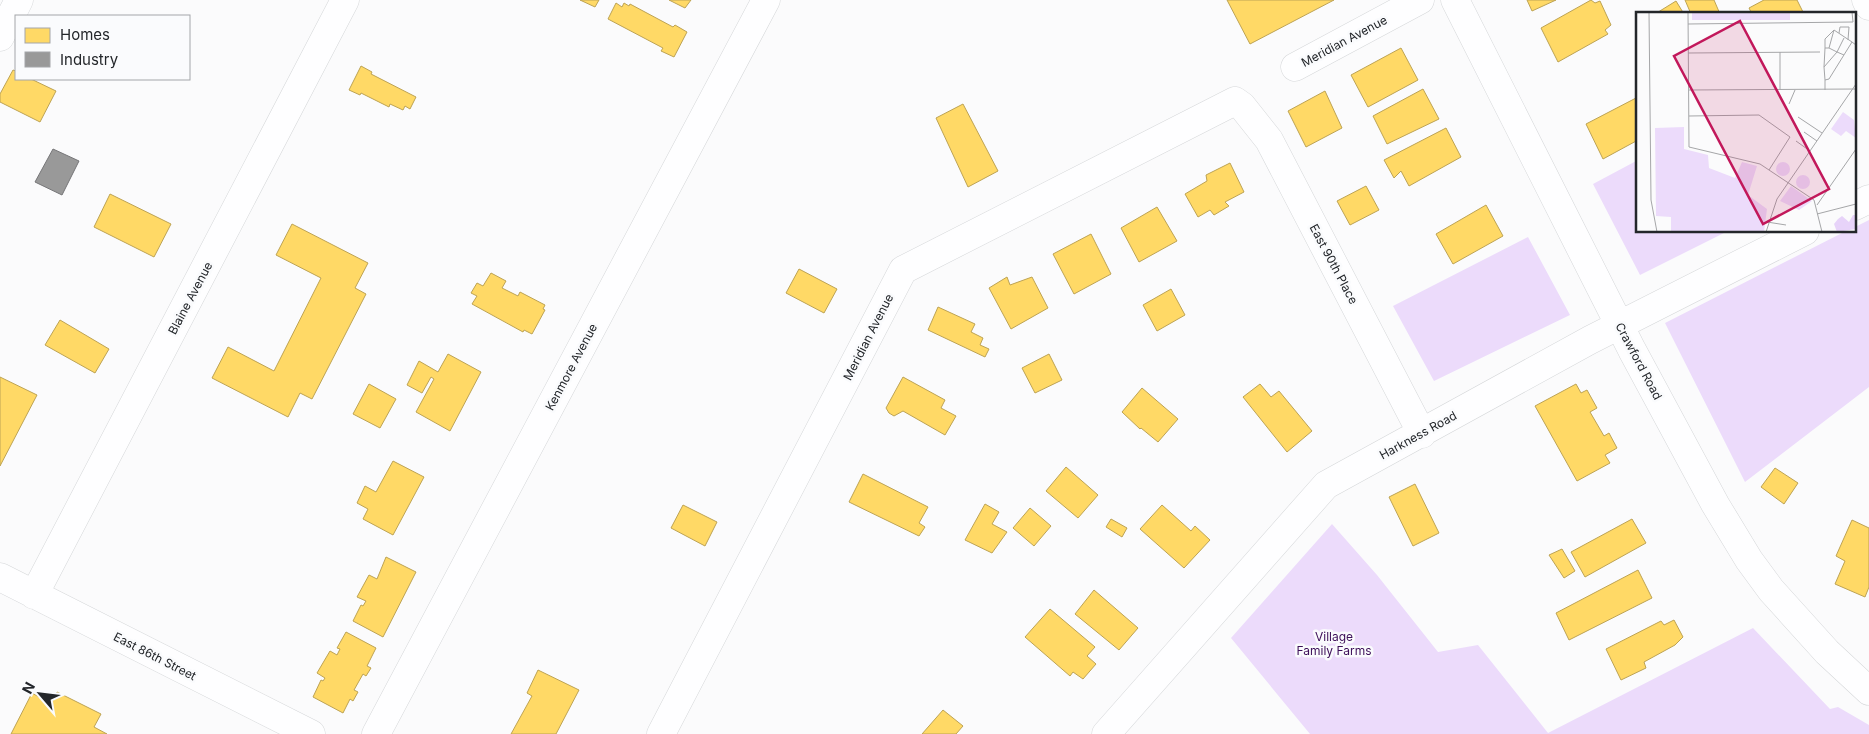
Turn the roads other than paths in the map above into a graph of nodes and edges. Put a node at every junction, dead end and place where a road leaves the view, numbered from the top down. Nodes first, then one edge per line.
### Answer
1 (20, 0) edge
2 (346, 0) edge
3 (766, 0) edge
4 (1420, 0) edge
5 (1455, 0) edge
6 (1866, 0) edge
7 (1869, 6) edge
8 (0, 37) edge
9 (1295, 67) dead end
10 (1235, 101) joint
11 (1869, 199) edge
12 (1856, 206) edge
13 (1803, 232) edge
14 (1620, 325) junction
15 (1422, 434) junction
16 (0, 578) edge
17 (34, 595) junction
18 (1869, 691) edge
19 (311, 734) edge
20 (376, 734) edge
21 (661, 734) edge
22 (1106, 734) edge

1 - 8 street
2 - 17 street, Blaine Avenue
3 - 20 street, Kenmore Avenue
4 - 9 street, Meridian Avenue
5 - 14 street, Crawford Road
6 - 7 street
10 - 15 street, East 90th Place
10 - 21 street, Meridian Avenue
11 - 12 street
13 - 14 street, Harkness Road
14 - 15 street, Harkness Road
14 - 18 street, Crawford Road
15 - 22 street, Harkness Road
16 - 17 street, East 86th Street
17 - 19 street, East 86th Street

